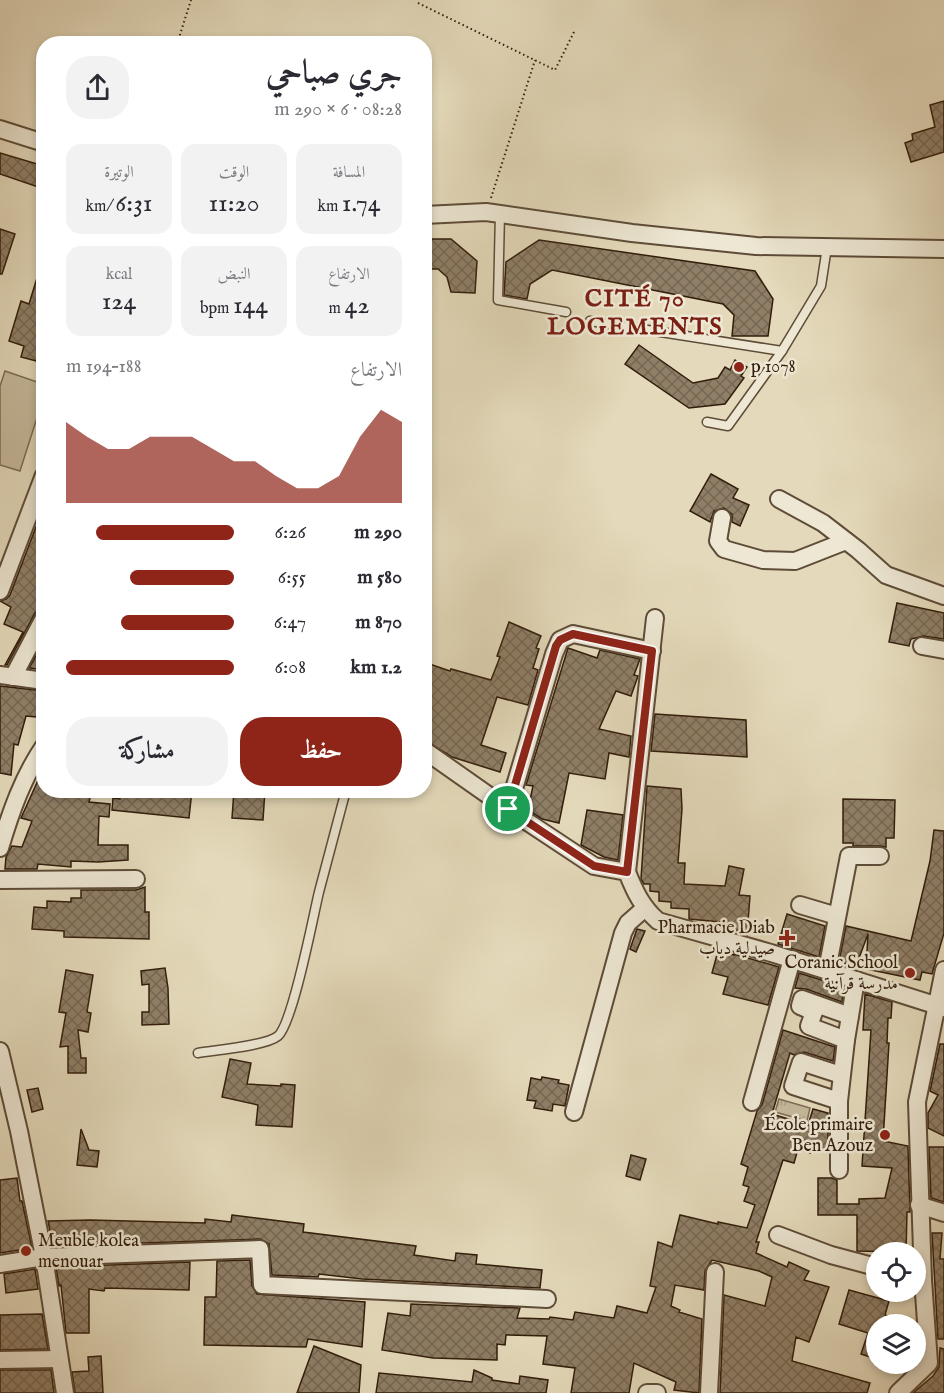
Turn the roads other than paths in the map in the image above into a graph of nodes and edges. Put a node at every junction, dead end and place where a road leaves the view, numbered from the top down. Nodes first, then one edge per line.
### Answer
1 (0, 129) edge
2 (36, 140) edge
3 (493, 213) junction
4 (432, 215) edge
5 (827, 247) junction
6 (944, 249) edge
7 (566, 312) dead end
8 (590, 321) dead end
9 (782, 351) junction
10 (707, 422) dead end
11 (36, 496) edge
12 (779, 499) dead end
13 (722, 518) dead end
14 (846, 541) junction
15 (0, 591) edge
16 (944, 596) edge
17 (655, 618) dead end
18 (36, 631) edge
19 (922, 646) dead end
20 (944, 650) edge
21 (652, 651) junction
22 (7, 676) edge
23 (36, 680) edge
24 (432, 756) edge
25 (36, 758) edge
26 (0, 794) edge
27 (18, 795) junction
28 (344, 798) edge
29 (508, 809) junction
30 (0, 848) edge
31 (880, 856) dead end
32 (627, 872) junction
33 (136, 879) dead end
34 (0, 880) edge
35 (800, 905) dead end
36 (645, 908) junction
37 (837, 916) junction
38 (792, 959) junction
39 (826, 970) junction
40 (944, 970) edge
41 (856, 980) junction
42 (940, 1007) edge
43 (850, 1016) junction
44 (846, 1040) junction
45 (0, 1051) edge
46 (198, 1053) dead end
47 (842, 1075) junction
48 (839, 1101) junction
49 (752, 1102) dead end
50 (574, 1112) dead end
51 (838, 1170) dead end
52 (920, 1205) junction
53 (944, 1213) edge
54 (778, 1235) dead end
55 (920, 1242) edge
56 (44, 1257) junction
57 (0, 1264) edge
58 (866, 1264) edge
59 (715, 1272) dead end
60 (547, 1299) dead end
61 (922, 1302) edge
62 (59, 1359) junction
63 (0, 1360) edge
64 (65, 1393) edge
65 (647, 1393) edge
66 (657, 1393) edge
67 (709, 1393) edge
68 (898, 1393) edge

1 - 2 street
3 - 4 street
3 - 5 street
3 - 7 lane
5 - 6 street
5 - 9 lane
8 - 9 lane
9 - 10 lane
11 - 15 street
12 - 14 street
13 - 14 street
14 - 16 street
17 - 21 street
18 - 22 street
19 - 20 street
21 - 29 street
21 - 32 street
22 - 23 street
24 - 29 street
25 - 27 street
26 - 27 street
27 - 30 street
28 - 46 lane
29 - 32 street
31 - 37 street
32 - 36 street
33 - 34 street
35 - 37 street
36 - 38 street
36 - 50 street
37 - 39 street
38 - 39 street
38 - 49 street
39 - 41 street
40 - 42 street
41 - 42 street
41 - 43 street
42 - 52 street
43 - 44 street
43 - 44 street
44 - 47 street
45 - 56 street
47 - 48 street
47 - 48 street
48 - 51 street
52 - 53 street
52 - 55 street
54 - 58 street
56 - 57 street
56 - 60 street
56 - 62 street
59 - 67 street
61 - 68 street
62 - 63 street
62 - 64 street
65 - 66 street

